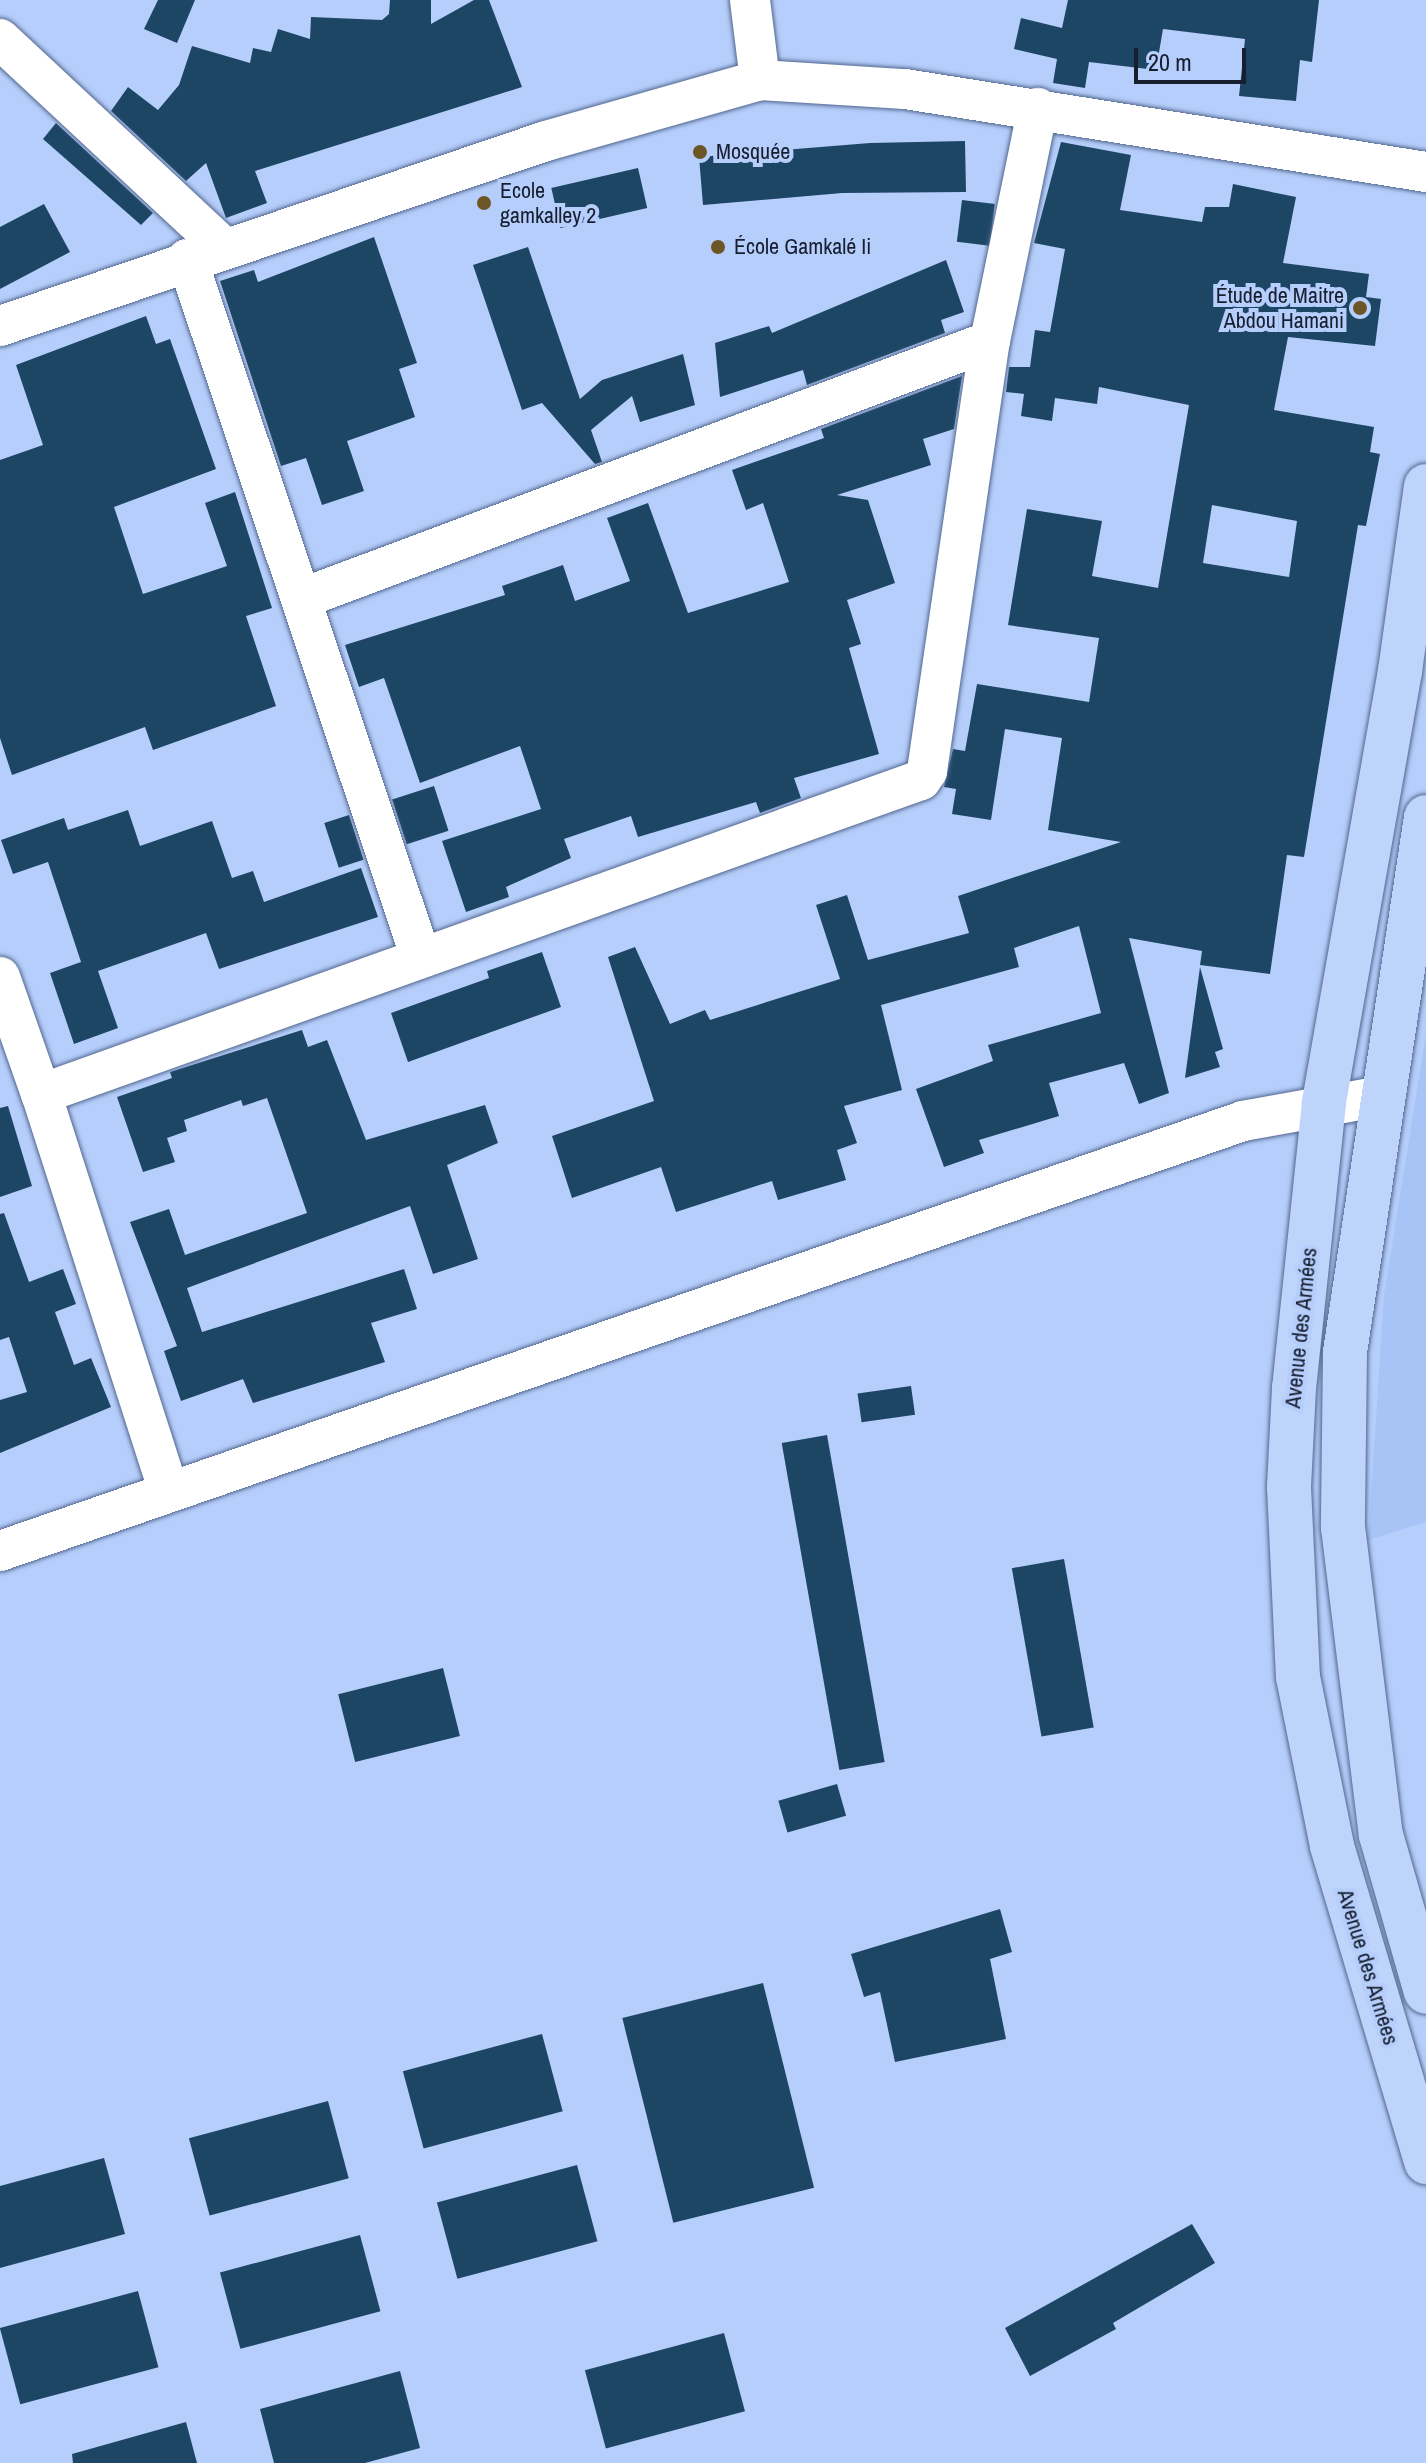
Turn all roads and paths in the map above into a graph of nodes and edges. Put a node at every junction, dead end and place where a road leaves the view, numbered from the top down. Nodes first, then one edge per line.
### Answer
1 (750, 0) edge
2 (0, 39) edge
3 (760, 80) junction
4 (1038, 108) junction
5 (1426, 172) edge
6 (205, 253) junction
7 (0, 326) edge
8 (990, 341) junction
9 (1426, 486) edge
10 (303, 598) junction
11 (1426, 817) edge
12 (421, 958) junction
13 (0, 977) edge
14 (41, 1094) junction
15 (1382, 1096) junction
16 (1324, 1103) junction
17 (169, 1492) junction
18 (0, 1551) edge
19 (1426, 1992) edge
20 (1426, 2162) edge

1 - 3 street
2 - 6 street
3 - 4 street
3 - 6 street
4 - 5 street
4 - 8 street
6 - 7 street
6 - 10 street
8 - 10 street
8 - 12 street
9 - 16 highway, Avenue des Armées
10 - 12 street
11 - 15 highway
12 - 14 street
13 - 14 street
14 - 17 street
15 - 16 street
15 - 19 highway
16 - 17 street
16 - 20 highway, Avenue des Armées
17 - 18 street

